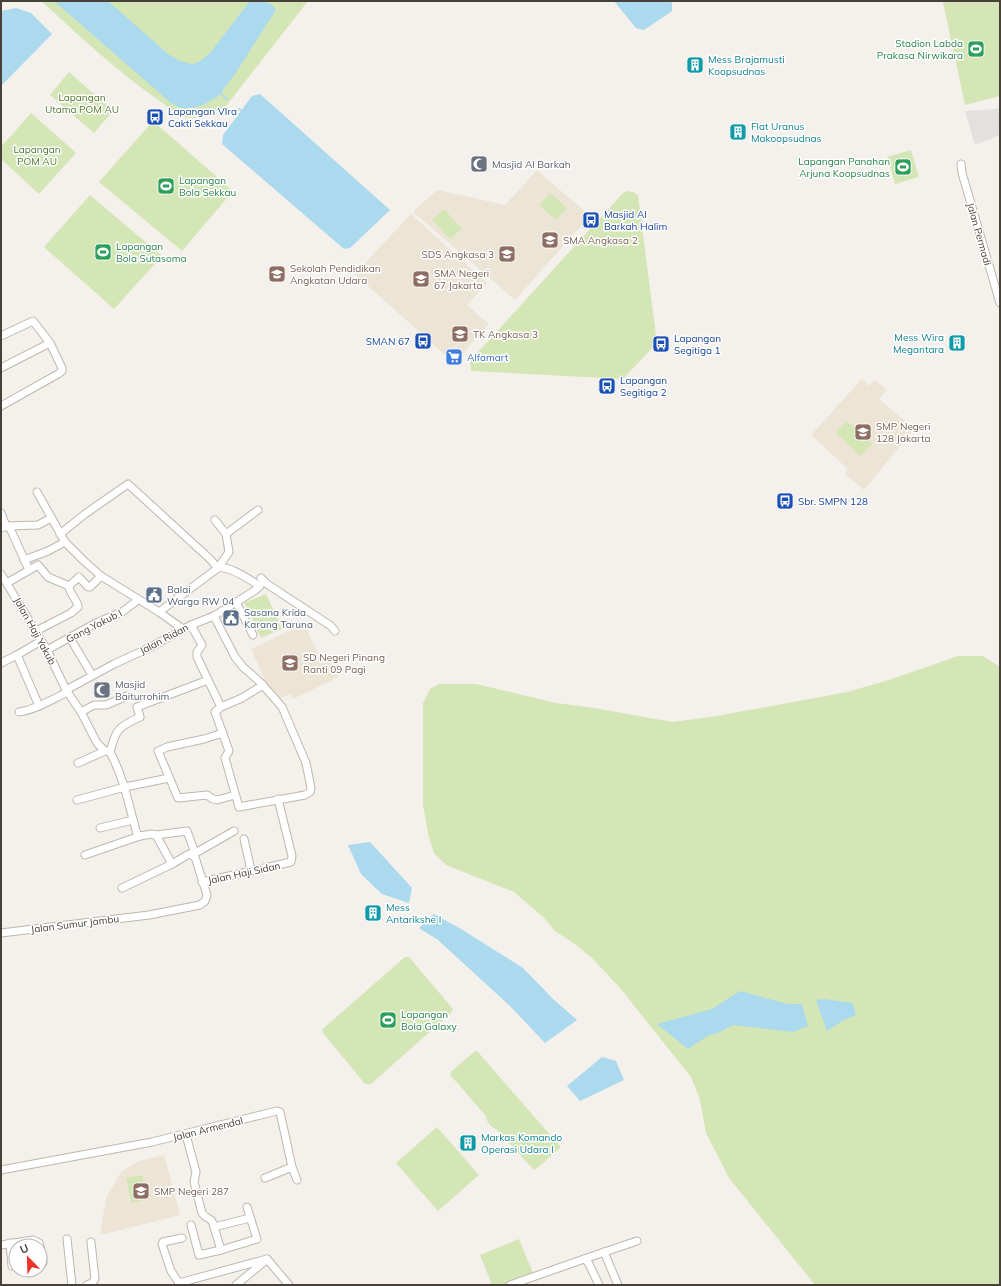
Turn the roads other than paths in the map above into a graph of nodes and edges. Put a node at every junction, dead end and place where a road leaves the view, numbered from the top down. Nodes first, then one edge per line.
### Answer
1 (961, 164) dead end
2 (1000, 304) edge
3 (1, 336) edge
4 (50, 343) junction
5 (1, 368) edge
6 (1, 406) edge
7 (37, 492) dead end
8 (258, 510) dead end
9 (1, 513) edge
10 (52, 518) junction
11 (215, 520) dead end
12 (5, 527) edge
13 (60, 534) junction
14 (226, 534) junction
15 (65, 542) junction
16 (24, 560) junction
17 (218, 568) junction
18 (28, 570) junction
19 (1, 574) edge
20 (101, 576) junction
21 (261, 578) dead end
22 (7, 582) junction
23 (69, 586) junction
24 (138, 600) junction
25 (236, 602) junction
26 (159, 612) junction
27 (214, 616) junction
28 (191, 625) junction
29 (183, 629) junction
30 (36, 631) junction
31 (335, 631) dead end
32 (253, 635) dead end
33 (70, 638) junction
34 (41, 641) junction
35 (47, 650) junction
36 (17, 655) junction
37 (1, 663) edge
38 (92, 675) junction
39 (208, 680) junction
40 (263, 685) junction
41 (67, 691) junction
42 (127, 696) dead end
43 (39, 706) junction
44 (221, 707) junction
45 (19, 712) dead end
46 (81, 712) junction
47 (223, 733) junction
48 (107, 752) junction
49 (78, 763) dead end
50 (170, 778) junction
51 (125, 787) junction
52 (235, 795) junction
53 (278, 799) junction
54 (77, 800) dead end
55 (133, 820) junction
56 (100, 828) dead end
57 (234, 831) dead end
58 (156, 835) junction
59 (140, 836) junction
60 (244, 839) dead end
61 (194, 854) junction
62 (85, 855) dead end
63 (172, 864) junction
64 (251, 870) junction
65 (202, 882) junction
66 (122, 888) dead end
67 (1, 933) edge
68 (186, 1135) junction
69 (292, 1167) junction
70 (1, 1170) edge
71 (265, 1178) dead end
72 (297, 1180) dead end
73 (247, 1207) dead end
74 (250, 1218) junction
75 (190, 1225) dead end
76 (214, 1227) junction
77 (182, 1238) dead end
78 (67, 1239) dead end
79 (637, 1240) dead end
80 (91, 1242) dead end
81 (222, 1250) junction
82 (604, 1252) junction
83 (267, 1259) junction
84 (583, 1259) junction
85 (242, 1266) junction
86 (245, 1277) junction
87 (179, 1284) edge
88 (72, 1285) edge
89 (87, 1285) edge
90 (236, 1285) edge
91 (289, 1285) edge
92 (510, 1285) edge
93 (599, 1285) edge
94 (618, 1285) edge

1 - 2 street, Jalan Permadi
3 - 4 street
4 - 5 street
4 - 6 street
7 - 10 street
8 - 14 street
9 - 12 street
10 - 12 street
10 - 13 street
11 - 14 street
12 - 16 street
13 - 15 street
13 - 17 street
14 - 17 street
15 - 16 street
15 - 20 street
16 - 18 street
17 - 25 street, Jalan Ridan
17 - 26 street
18 - 22 street
18 - 23 street
19 - 22 street, Jalan Haji Yakub
20 - 23 street
20 - 24 street
21 - 31 street
22 - 30 street, Jalan Haji Yakub
23 - 30 street
24 - 26 street
24 - 33 street, Gang Yakub I
25 - 27 street, Jalan Ridan
25 - 32 street
26 - 29 street
27 - 28 street, Jalan Ridan
27 - 40 street
28 - 29 street, Jalan Ridan
28 - 39 street
29 - 38 street, Jalan Ridan
30 - 34 street, Jalan Haji Yakub
33 - 35 street, Gang Yakub I
33 - 38 street
34 - 35 street, Jalan Haji Yakub
34 - 36 street
35 - 41 street, Jalan Haji Yakub
36 - 37 street
36 - 43 street
38 - 41 street, Jalan Ridan
39 - 44 street
39 - 48 street
40 - 44 street
40 - 53 street
41 - 43 street, Jalan Ridan
41 - 46 street, Jalan Haji Yakub
42 - 46 street
43 - 45 street, Jalan Ridan
44 - 47 street
46 - 48 street, Jalan Haji Yakub
47 - 50 street
47 - 52 street
48 - 49 street
48 - 51 street, Jalan Haji Yakub
50 - 51 street
50 - 52 street
51 - 54 street
51 - 55 street, Jalan Haji Yakub
52 - 53 street
53 - 64 street, Jalan Haji Sidan
55 - 56 street
55 - 59 street, Jalan Haji Yakub
57 - 61 street
58 - 59 street
58 - 61 street
58 - 63 street
59 - 62 street
60 - 64 street
61 - 63 street
61 - 65 street
63 - 66 street
64 - 65 street, Jalan Haji Sidan
65 - 67 street, Jalan Sumur Jambu
68 - 69 street, Jalan Armendal
68 - 70 street, Jalan Armendal
68 - 76 street
69 - 71 street
69 - 72 street, Jalan Armendal
73 - 74 street
74 - 76 street
74 - 81 street
75 - 81 street
76 - 81 street
77 - 87 street
78 - 88 street
79 - 82 street
80 - 89 street
82 - 84 street
82 - 94 street
83 - 85 street
83 - 86 street
83 - 91 street
84 - 92 street
84 - 93 street
85 - 86 street
85 - 87 street
86 - 90 street

